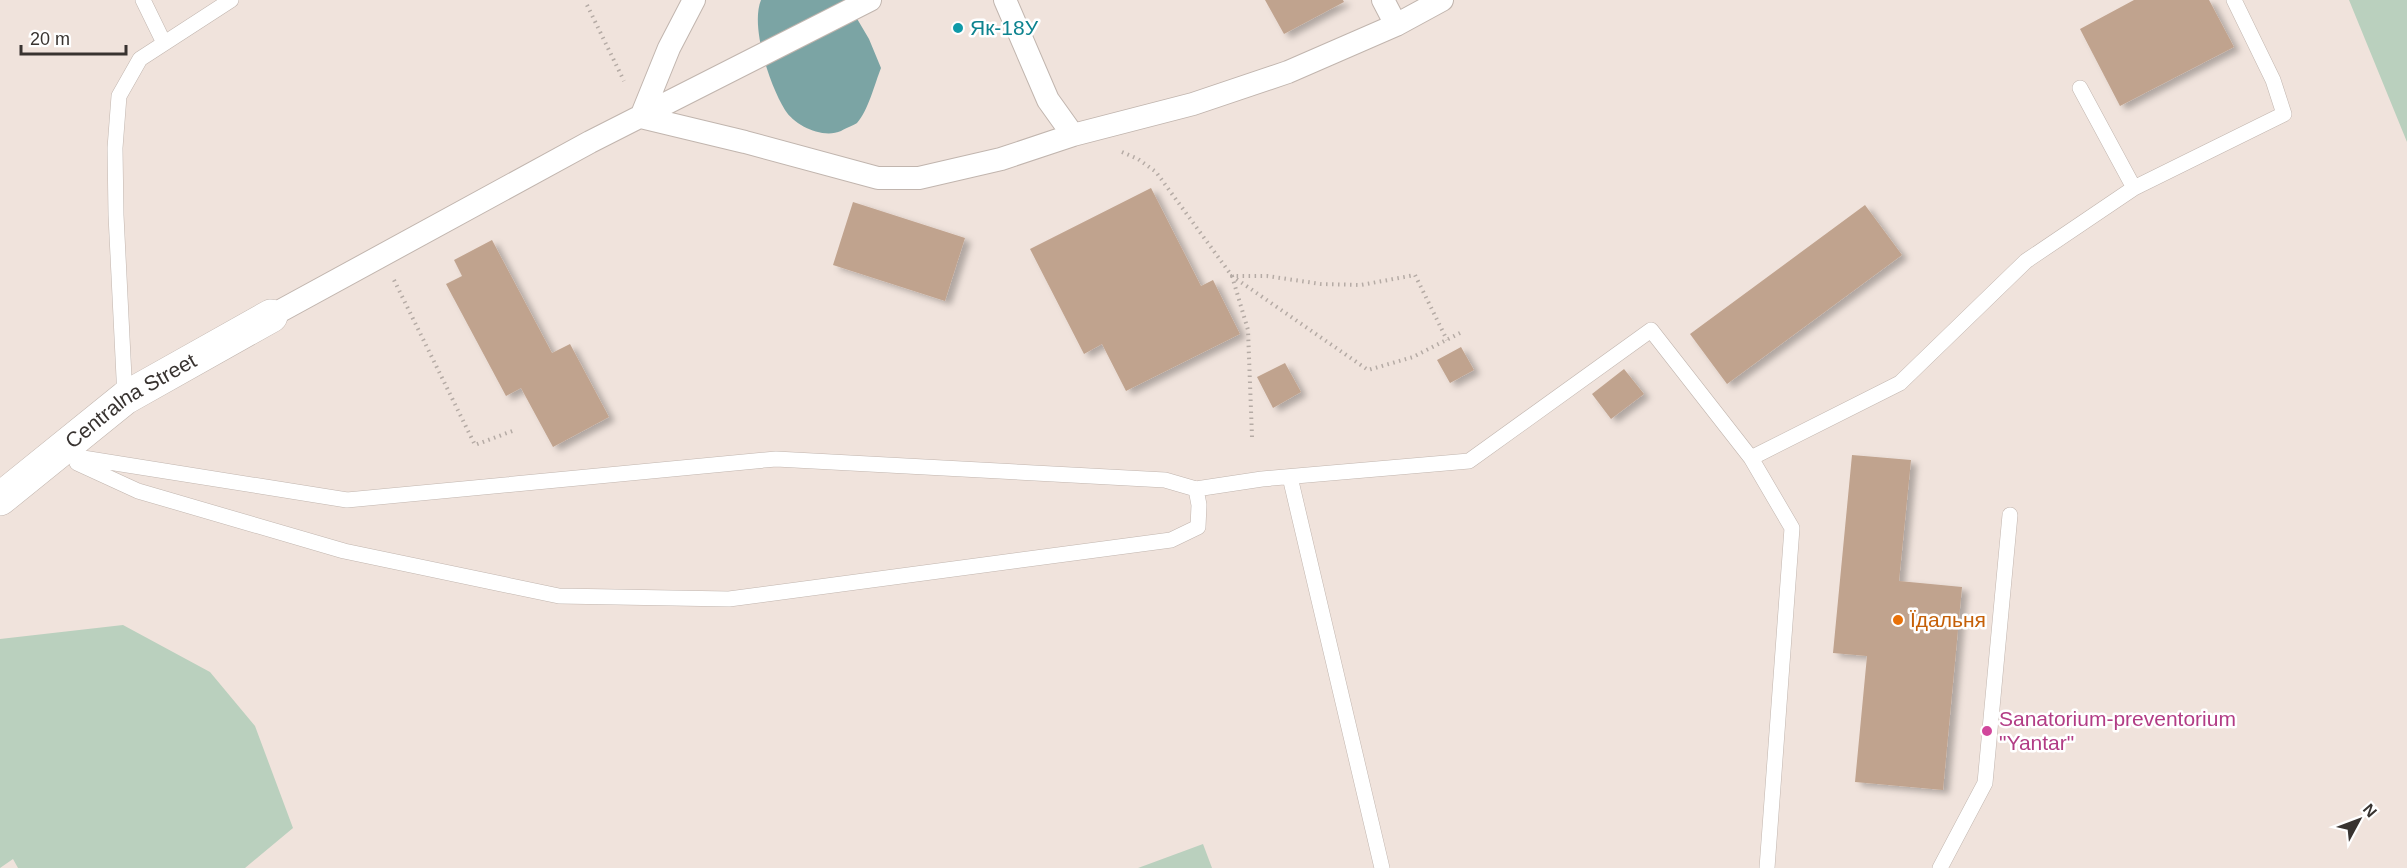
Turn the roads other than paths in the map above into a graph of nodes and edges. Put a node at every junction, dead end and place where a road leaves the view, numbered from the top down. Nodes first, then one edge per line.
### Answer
1 (143, 0) edge
2 (231, 0) edge
3 (694, 0) edge
4 (1005, 0) edge
5 (1383, 0) edge
6 (1442, 0) edge
7 (2234, 0) edge
8 (868, 1) edge
9 (1396, 25) junction
10 (164, 43) junction
11 (2080, 88) dead end
12 (641, 117) junction
13 (1073, 135) junction
14 (2134, 188) junction
15 (271, 316) joint
16 (125, 398) junction
17 (58, 454) junction
18 (1751, 458) junction
19 (1290, 477) junction
20 (1196, 489) junction
21 (0, 499) edge
22 (2010, 515) dead end
23 (1382, 868) edge
24 (1767, 868) edge
25 (1940, 868) edge

1 - 10 lane
2 - 10 lane
3 - 12 street
4 - 13 street
5 - 9 street
6 - 9 street
7 - 14 lane
8 - 12 street
9 - 13 street
10 - 16 lane
11 - 14 lane
12 - 13 street
12 - 15 street
14 - 18 lane
15 - 16 street, Centralna Street
16 - 17 street, Centralna Street
17 - 20 lane
17 - 20 lane
17 - 21 street, Centralna Street
18 - 19 lane
18 - 24 lane
19 - 20 lane
19 - 23 lane
22 - 25 lane

